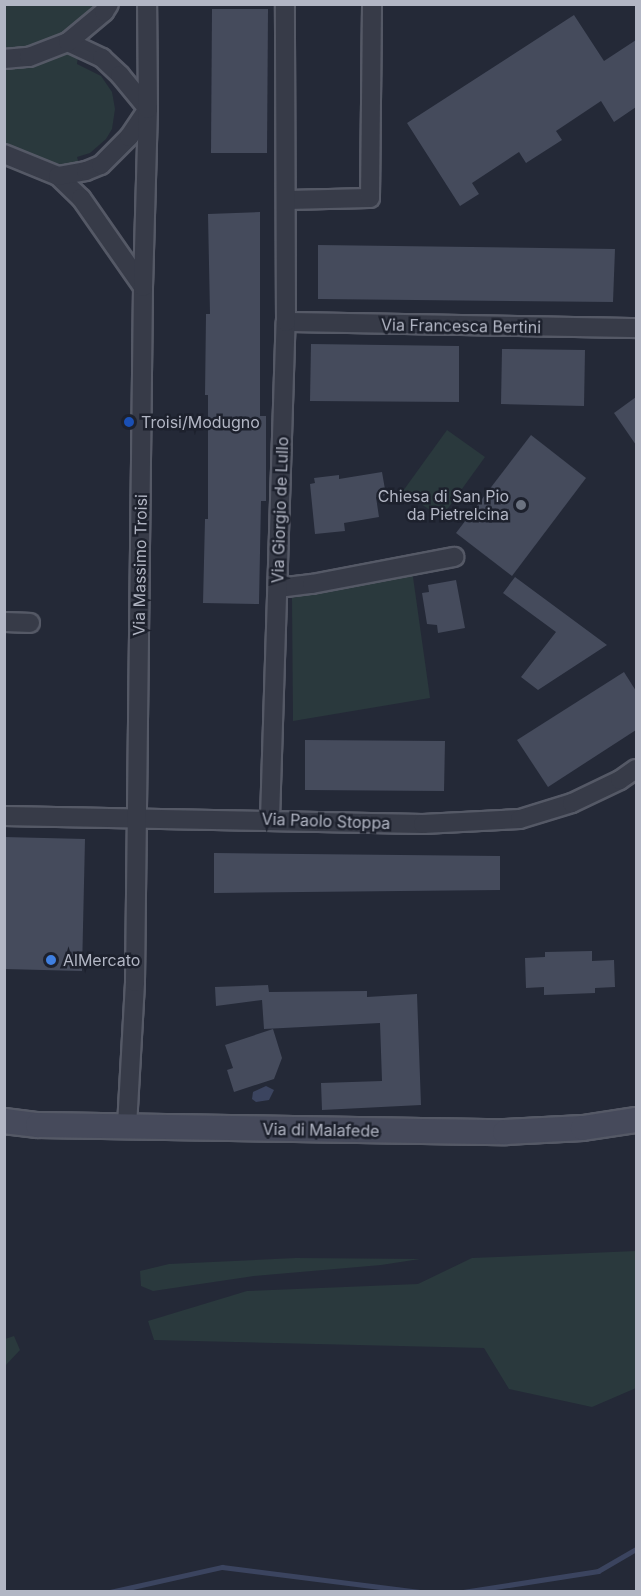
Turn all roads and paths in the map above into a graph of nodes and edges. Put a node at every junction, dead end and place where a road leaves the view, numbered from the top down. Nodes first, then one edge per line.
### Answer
1 (109, 4) edge
2 (147, 4) edge
3 (285, 4) edge
4 (372, 4) edge
5 (68, 42) junction
6 (4, 59) edge
7 (148, 109) junction
8 (4, 154) edge
9 (58, 176) junction
10 (287, 200) junction
11 (143, 287) junction
12 (286, 322) junction
13 (636, 328) edge
14 (454, 557) dead end
15 (278, 588) junction
16 (4, 622) edge
17 (30, 623) dead end
18 (636, 769) edge
19 (4, 816) edge
20 (136, 818) junction
21 (270, 819) junction
22 (636, 1120) edge
23 (4, 1121) edge
24 (127, 1126) junction

1 - 5 street
2 - 7 street, Via Massimo Troisi
3 - 10 street, Via Giorgio de Lullo
4 - 10 street
5 - 6 street
5 - 7 street
7 - 9 street
7 - 11 street, Via Massimo Troisi
8 - 9 street
9 - 11 street
10 - 12 street, Via Giorgio de Lullo
11 - 20 street, Via Massimo Troisi
12 - 13 street, Via Francesca Bertini
12 - 15 street, Via Giorgio de Lullo
14 - 15 street
15 - 21 street, Via Giorgio de Lullo
16 - 17 street
18 - 21 street, Via Paolo Stoppa
19 - 20 street, Via Paolo Stoppa
20 - 21 street, Via Paolo Stoppa
20 - 24 street, Via Massimo Troisi
22 - 24 street, Via di Malafede
23 - 24 street, Via di Malafede

